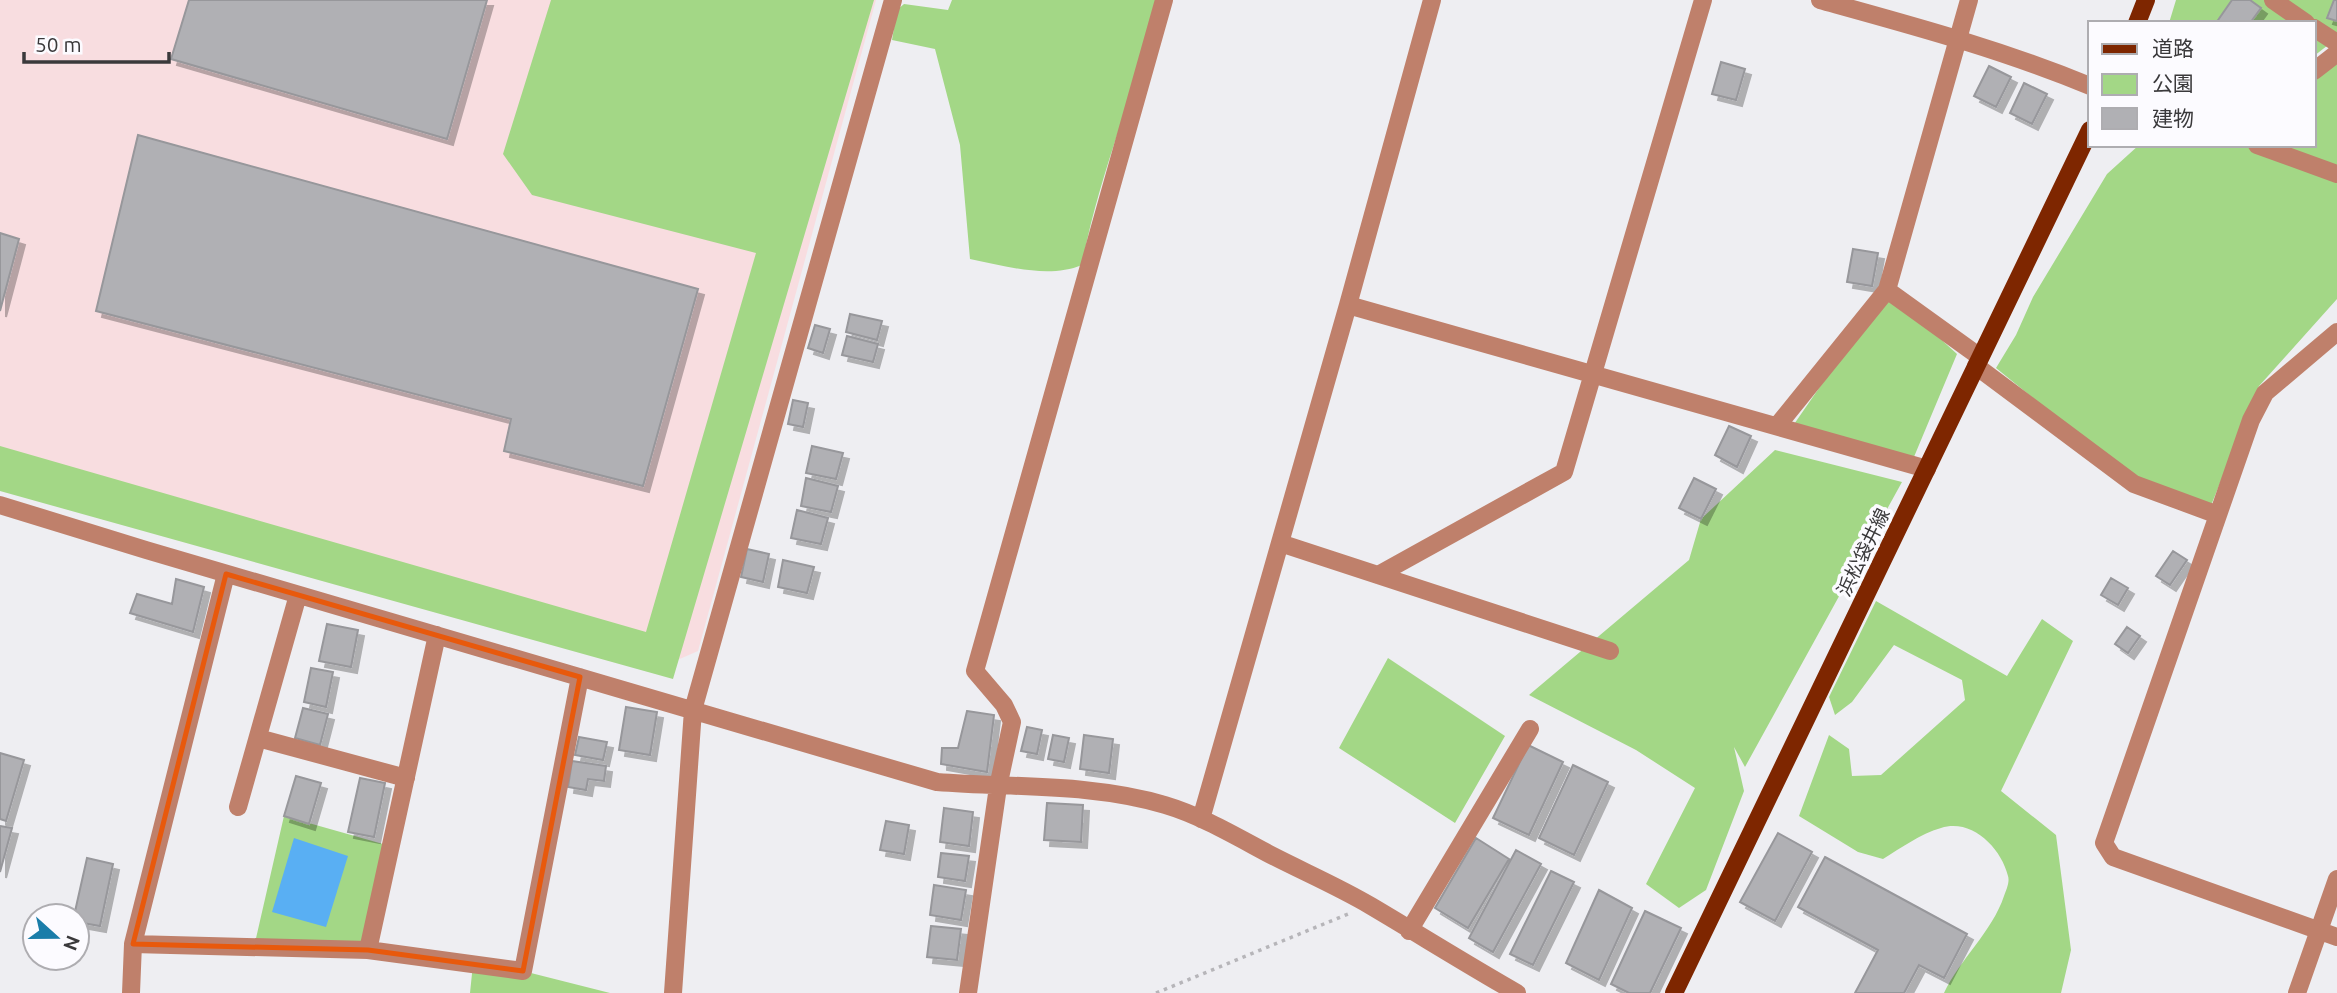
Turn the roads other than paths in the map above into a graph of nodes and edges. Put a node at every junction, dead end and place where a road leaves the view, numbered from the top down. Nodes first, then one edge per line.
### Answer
1 (893, 0) edge
2 (1164, 0) edge
3 (1432, 0) edge
4 (1703, 0) edge
5 (1820, 0) edge
6 (1969, 0) edge
7 (2146, 0) edge
8 (2273, 0) edge
9 (2138, 21) edge
10 (2303, 21) edge
11 (2316, 29) edge
12 (1959, 38) junction
13 (2337, 43) edge
14 (2337, 54) edge
15 (2316, 70) edge
16 (2088, 85) edge
17 (2088, 134) edge
18 (2263, 147) edge
19 (2337, 174) edge
20 (1887, 290) junction
21 (1348, 305) junction
22 (2337, 332) edge
23 (1978, 361) junction
24 (1592, 374) junction
25 (1777, 426) junction
26 (1927, 469) junction
27 (0, 505) edge
28 (2218, 515) junction
29 (1280, 543) junction
30 (226, 574) junction
31 (1378, 575) junction
32 (298, 594) junction
33 (437, 635) junction
34 (1610, 651) dead end
35 (580, 677) junction
36 (692, 710) junction
37 (1530, 729) dead end
38 (258, 738) junction
39 (405, 778) junction
40 (999, 787) junction
41 (238, 807) dead end
42 (1201, 819) junction
43 (2337, 879) edge
44 (2319, 930) junction
45 (1409, 931) junction
46 (2337, 937) edge
47 (133, 944) junction
48 (368, 950) junction
49 (131, 993) edge
50 (673, 993) edge
51 (968, 993) edge
52 (1517, 993) edge
53 (1674, 993) edge
54 (2297, 993) edge

1 - 36 street
2 - 40 street
3 - 21 street
4 - 24 street
5 - 12 street
6 - 12 street
7 - 9 main road
8 - 10 street
11 - 13 street
12 - 16 street
12 - 20 street
14 - 15 street
17 - 23 main road, 浜松袋井線
18 - 19 street
20 - 23 street
20 - 25 street
21 - 24 street
21 - 29 street
22 - 28 street
23 - 26 main road, 浜松袋井線
23 - 28 street
24 - 25 street
24 - 31 street
25 - 26 street
26 - 53 main road, 浜松袋井線
27 - 30 street
28 - 44 street
29 - 31 street
29 - 42 street
30 - 32 street
30 - 47 street
31 - 34 street
32 - 33 street
32 - 38 street
33 - 35 street
33 - 39 street
35 - 36 street
35 - 48 street
36 - 40 street
36 - 50 street
37 - 45 street
38 - 39 street
38 - 41 street
39 - 48 street
40 - 42 street
40 - 51 street
42 - 45 street
43 - 44 street
44 - 46 street
44 - 54 street
45 - 52 street
47 - 48 street
47 - 49 street

